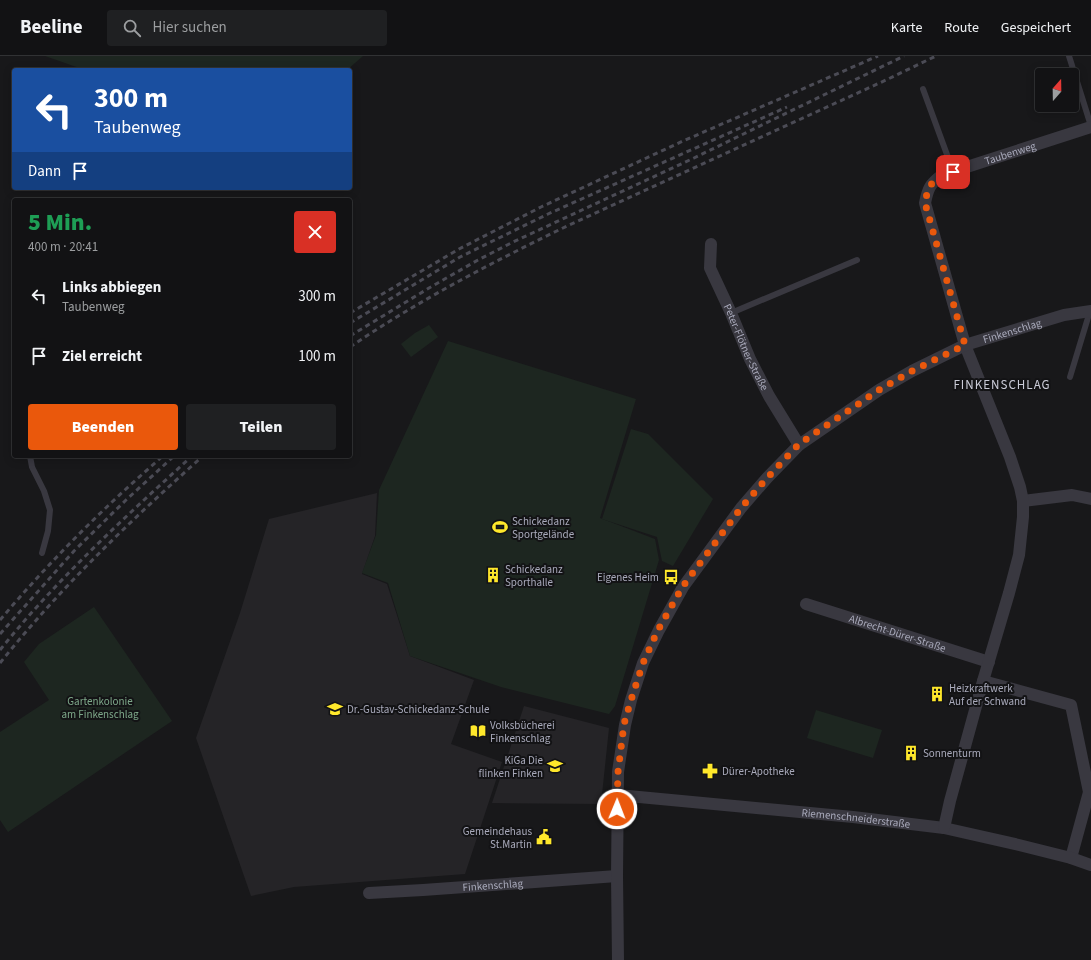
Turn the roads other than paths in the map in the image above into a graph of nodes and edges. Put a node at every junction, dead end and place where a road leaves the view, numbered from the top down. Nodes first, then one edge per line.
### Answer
1 (1069, 56) edge
2 (924, 89) dead end
3 (1091, 127) edge
4 (953, 172) junction
5 (711, 244) dead end
6 (857, 260) dead end
7 (1090, 311) edge
8 (731, 313) junction
9 (965, 345) junction
10 (1070, 377) dead end
11 (799, 444) junction
12 (30, 458) edge
13 (1091, 499) edge
14 (1023, 501) junction
15 (42, 553) dead end
16 (806, 604) dead end
17 (989, 662) junction
18 (983, 681) junction
19 (618, 795) junction
20 (944, 828) junction
21 (1071, 858) junction
22 (1091, 864) edge
23 (617, 876) junction
24 (369, 893) dead end
25 (618, 960) edge

1 - 3 lane
2 - 4 lane
3 - 4 street, Taubenweg
4 - 9 street, Taubenweg
5 - 8 street, Peter-Flötner-Straße
6 - 8 lane
7 - 9 street, Finkenschlag
7 - 10 lane
8 - 11 street, Peter-Flötner-Straße
9 - 11 street, Finkenschlag
9 - 14 street
11 - 19 street, Finkenschlag
12 - 15 lane
13 - 14 street
14 - 17 street
16 - 17 street, Albrecht-Dürer-Straße
17 - 18 street
18 - 20 street
18 - 21 street
19 - 20 street, Riemenschneiderstraße
19 - 23 street, Finkenschlag
20 - 21 street, Riemenschneiderstraße
21 - 22 street, Riemenschneiderstraße
23 - 24 street, Finkenschlag
23 - 25 street, Finkenschlag

